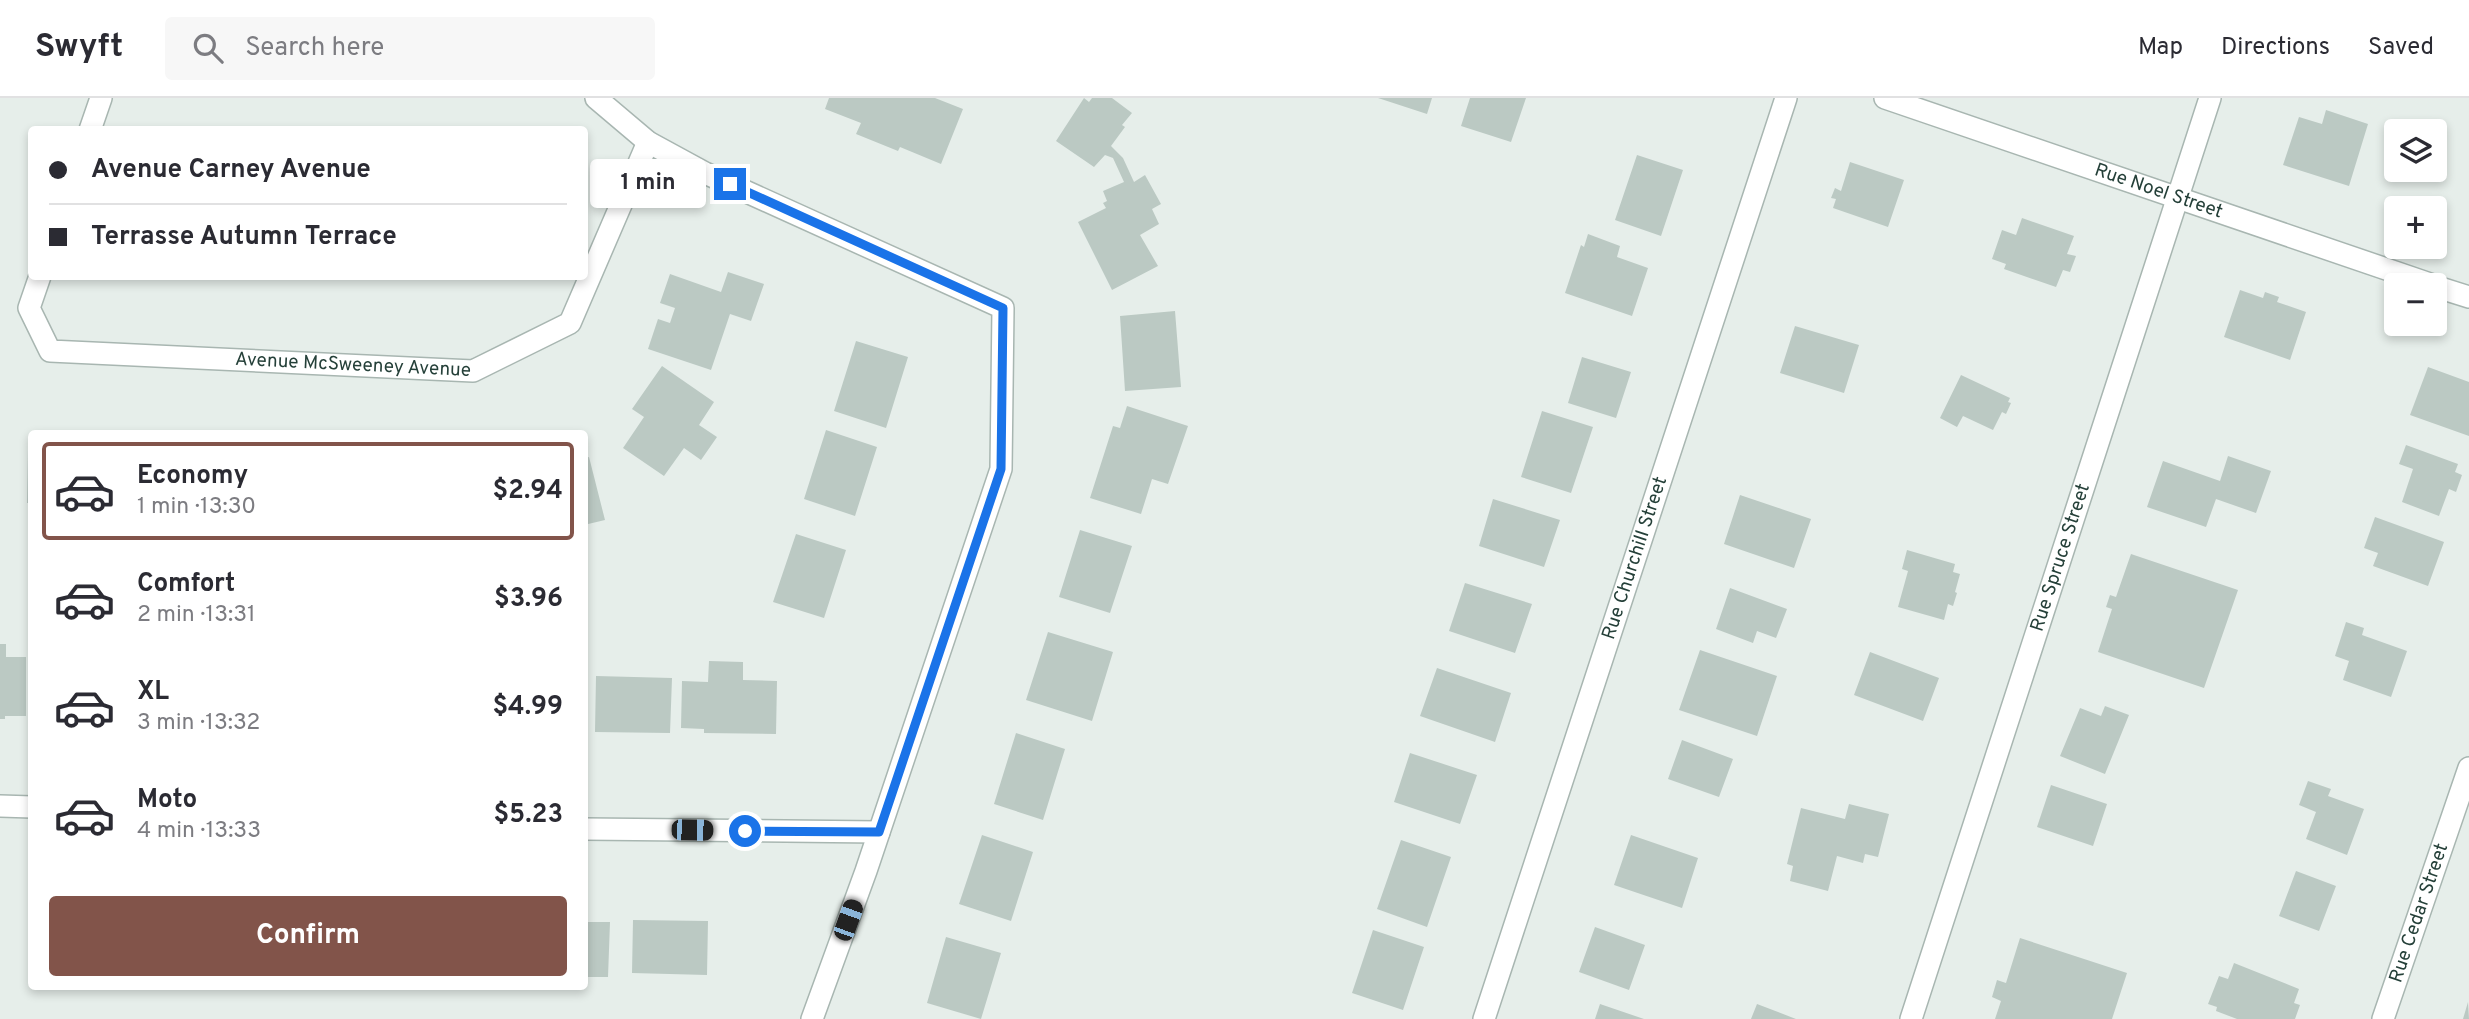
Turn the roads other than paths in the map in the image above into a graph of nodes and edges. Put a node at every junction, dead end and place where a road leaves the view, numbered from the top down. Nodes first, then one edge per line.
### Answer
1 (101, 98) edge
2 (596, 98) edge
3 (1786, 98) edge
4 (1885, 98) edge
5 (2210, 98) edge
6 (91, 126) edge
7 (648, 142) junction
8 (2177, 199) junction
9 (2398, 273) edge
10 (39, 280) edge
11 (2447, 289) edge
12 (2469, 297) edge
13 (2469, 768) edge
14 (0, 806) edge
15 (28, 807) edge
16 (588, 829) edge
17 (879, 832) junction
18 (812, 1019) edge
19 (1484, 1019) edge
20 (1911, 1019) edge
21 (2383, 1019) edge

1 - 6 street
2 - 7 street
3 - 19 street, Rue Churchill Street
4 - 8 street, Rue Noel Street
5 - 8 street, Rue Spruce Street
7 - 10 street, Avenue McSweeney Avenue
7 - 17 street
8 - 9 street, Rue Noel Street
8 - 20 street, Rue Spruce Street
11 - 12 street, Rue Noel Street
13 - 21 street, Rue Cedar Street
14 - 15 street
16 - 17 street
17 - 18 street

